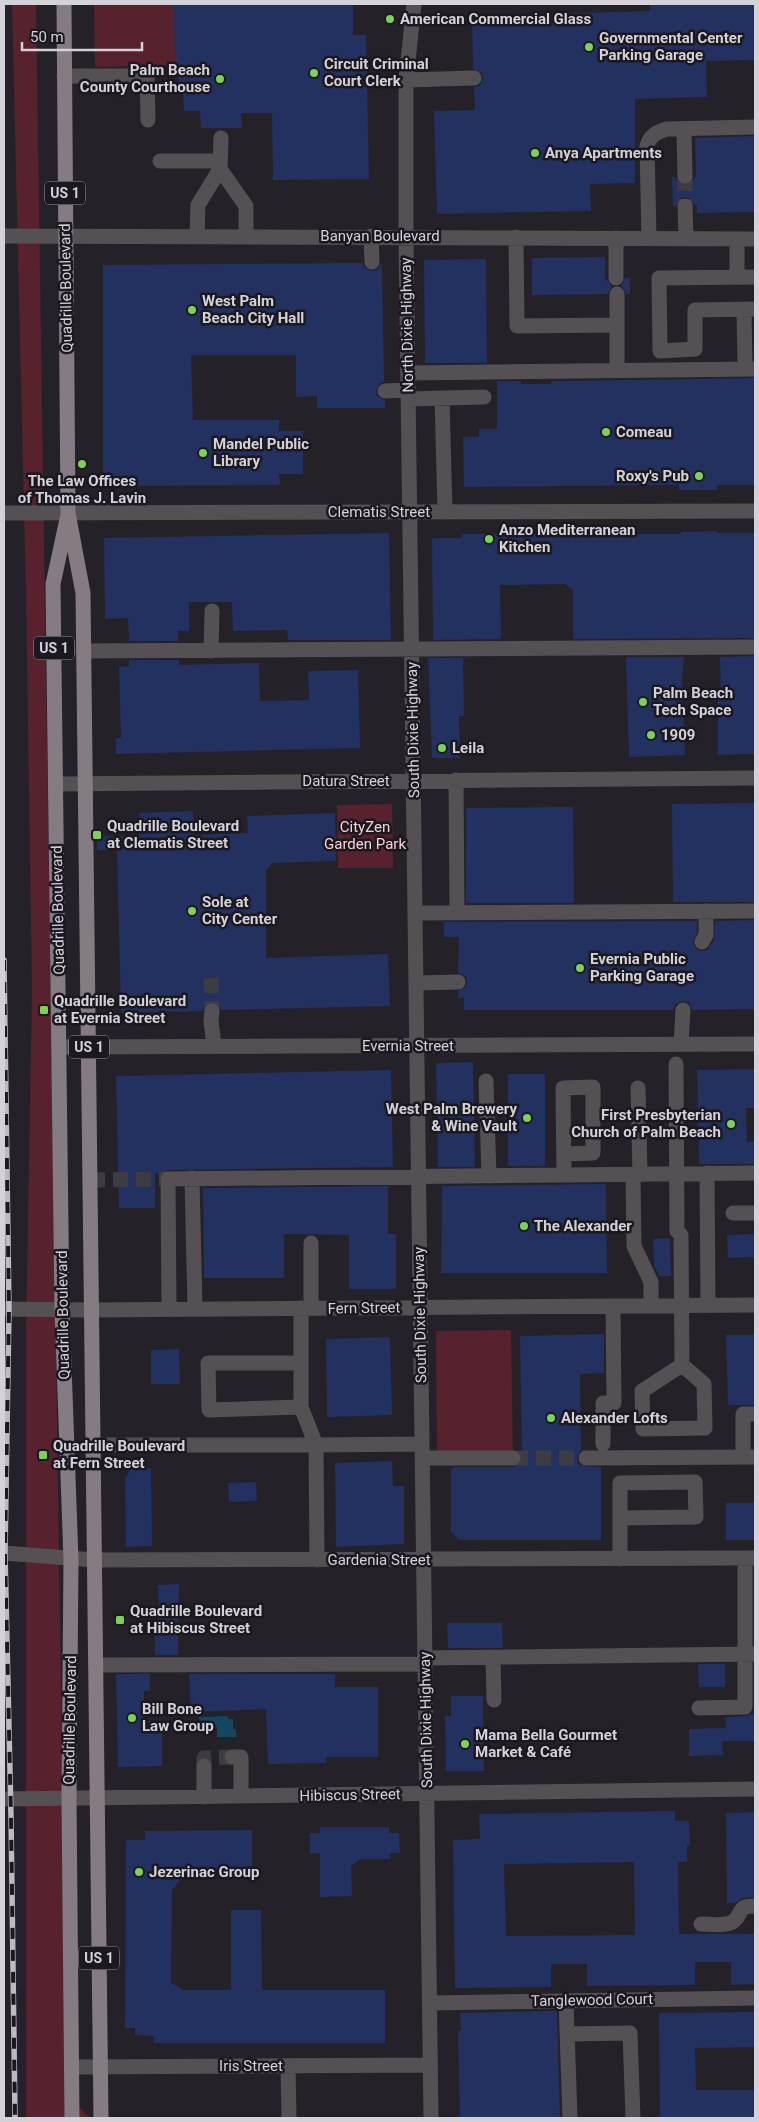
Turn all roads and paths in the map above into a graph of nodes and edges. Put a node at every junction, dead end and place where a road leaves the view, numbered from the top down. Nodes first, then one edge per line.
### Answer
1 (64, 4) edge
2 (408, 4) edge
3 (413, 11) edge
4 (64, 76) junction
5 (474, 78) dead end
6 (406, 80) junction
7 (148, 120) dead end
8 (755, 127) edge
9 (684, 129) junction
10 (220, 138) dead end
11 (160, 161) dead end
12 (220, 165) junction
13 (685, 176) tunnel mouth
14 (686, 206) tunnel mouth
15 (4, 236) edge
16 (65, 236) junction
17 (197, 236) junction
18 (246, 236) junction
19 (371, 236) junction
20 (406, 237) junction
21 (516, 237) junction
22 (616, 238) junction
23 (649, 238) junction
24 (686, 238) junction
25 (737, 239) junction
26 (755, 239) edge
27 (372, 262) dead end
28 (737, 277) junction
29 (755, 277) edge
30 (616, 278) dead end
31 (616, 294) dead end
32 (750, 309) edge
33 (617, 325) junction
34 (750, 369) edge
35 (617, 371) junction
36 (408, 373) junction
37 (385, 391) dead end
38 (408, 394) junction
39 (484, 397) dead end
40 (442, 398) junction
41 (409, 511) junction
42 (755, 511) edge
43 (445, 512) junction
44 (4, 513) edge
45 (68, 513) junction
46 (212, 611) dead end
47 (755, 647) edge
48 (83, 651) junction
49 (212, 651) junction
50 (411, 651) junction
51 (755, 778) edge
52 (456, 780) junction
53 (414, 781) junction
54 (56, 784) junction
55 (85, 784) junction
56 (706, 911) junction
57 (755, 911) edge
58 (415, 913) junction
59 (457, 913) junction
60 (702, 942) dead end
61 (458, 982) dead end
62 (416, 983) junction
63 (212, 1010) tunnel mouth
64 (684, 1010) dead end
65 (681, 1044) junction
66 (755, 1044) edge
67 (89, 1046) junction
68 (214, 1046) junction
69 (417, 1046) junction
70 (60, 1047) junction
71 (676, 1064) dead end
72 (486, 1081) dead end
73 (638, 1088) dead end
74 (564, 1154) junction
75 (755, 1172) edge
76 (677, 1173) junction
77 (707, 1173) junction
78 (636, 1174) junction
79 (564, 1175) junction
80 (418, 1176) junction
81 (489, 1176) junction
82 (192, 1178) junction
83 (733, 1213) dead end
84 (755, 1213) edge
85 (311, 1243) dead end
86 (708, 1305) junction
87 (755, 1305) edge
88 (613, 1306) junction
89 (651, 1306) junction
90 (681, 1306) junction
91 (420, 1307) junction
92 (306, 1308) junction
93 (4, 1309) edge
94 (169, 1309) junction
95 (62, 1310) junction
96 (91, 1310) junction
97 (195, 1310) junction
98 (301, 1363) junction
99 (682, 1365) junction
100 (301, 1408) junction
101 (755, 1414) edge
102 (603, 1444) dead end
103 (93, 1445) junction
104 (316, 1445) junction
105 (422, 1451) junction
106 (749, 1457) edge
107 (513, 1458) tunnel mouth
108 (586, 1458) tunnel mouth
109 (620, 1518) junction
110 (4, 1553) edge
111 (750, 1558) edge
112 (71, 1560) junction
113 (94, 1560) junction
114 (317, 1560) junction
115 (423, 1560) junction
116 (620, 1560) junction
117 (751, 1654) edge
118 (493, 1657) junction
119 (425, 1661) junction
120 (96, 1665) junction
121 (494, 1700) dead end
122 (699, 1708) dead end
123 (232, 1757) dead end
124 (204, 1766) dead end
125 (755, 1789) edge
126 (428, 1794) junction
127 (242, 1796) junction
128 (204, 1797) junction
129 (69, 1798) junction
130 (97, 1798) junction
131 (4, 1800) edge
132 (755, 1906) edge
133 (701, 1924) dead end
134 (755, 1998) edge
135 (566, 2001) junction
136 (430, 2003) junction
137 (567, 2034) junction
138 (430, 2065) junction
139 (288, 2066) junction
140 (72, 2067) junction
141 (101, 2067) junction
142 (72, 2118) edge
143 (102, 2118) edge
144 (289, 2118) edge
145 (431, 2118) edge
146 (570, 2118) edge
147 (633, 2118) edge

1 - 4 main road, Quadrille Boulevard / US 1
2 - 3 street, North Dixie Highway
3 - 6 street, North Dixie Highway
4 - 7 street
4 - 16 main road, Quadrille Boulevard / US 1
5 - 6 street
6 - 20 street, North Dixie Highway
8 - 9 street
9 - 13 street
9 - 23 street
10 - 12 street
11 - 12 street
12 - 17 street
12 - 18 street
14 - 24 street
15 - 16 street, Banyan Boulevard
16 - 17 street, Banyan Boulevard
16 - 45 main road, Quadrille Boulevard / US 1
17 - 18 street, Banyan Boulevard
18 - 19 street, Banyan Boulevard
19 - 20 street, Banyan Boulevard
19 - 27 street
20 - 21 street, Banyan Boulevard
20 - 36 street, North Dixie Highway
21 - 22 street, Banyan Boulevard
21 - 33 street
22 - 23 street, Banyan Boulevard
22 - 30 street
23 - 24 street, Banyan Boulevard
24 - 25 street, Banyan Boulevard
25 - 26 street, Banyan Boulevard
25 - 28 street
28 - 29 street
28 - 32 street
31 - 33 street
32 - 34 street
33 - 35 street
34 - 35 street
35 - 36 street
36 - 38 street, North Dixie Highway
37 - 38 street
38 - 40 street
38 - 41 street, North Dixie Highway
39 - 40 street
40 - 43 street
41 - 43 street, Clematis Street
41 - 45 street, Clematis Street
41 - 50 street, South Dixie Highway
42 - 43 street, Clematis Street
44 - 45 street, Clematis Street
45 - 48 main road, Quadrille Boulevard / US 1
45 - 54 main road, Quadrille Boulevard / US 1
46 - 49 street
47 - 50 street
48 - 49 street
48 - 55 main road, Quadrille Boulevard / US 1
49 - 50 street
50 - 53 street, South Dixie Highway
51 - 52 street, Datura Street
52 - 53 street, Datura Street
52 - 59 street
53 - 55 street, Datura Street
53 - 58 street, South Dixie Highway
54 - 55 street, Datura Street
54 - 70 main road, Quadrille Boulevard / US 1
55 - 67 main road, Quadrille Boulevard / US 1
56 - 57 street
56 - 59 street
56 - 60 street
58 - 59 street
58 - 62 street, South Dixie Highway
61 - 62 street
62 - 69 street, South Dixie Highway
63 - 68 street
64 - 65 street
65 - 66 street, Evernia Street
65 - 69 street, Evernia Street
67 - 68 street, Evernia Street
67 - 70 street, Evernia Street
67 - 96 main road, Quadrille Boulevard / US 1
68 - 69 street, Evernia Street
69 - 80 street, South Dixie Highway
70 - 95 main road, Quadrille Boulevard / US 1
71 - 76 street
72 - 81 street
73 - 78 street
74 - 74 street
74 - 79 street
75 - 77 street
76 - 77 street
76 - 78 street
76 - 90 street
77 - 86 street
78 - 79 street
78 - 89 street
79 - 81 street
80 - 81 street
80 - 82 street
80 - 91 street, South Dixie Highway
82 - 94 street
82 - 97 street
83 - 84 street
85 - 92 street
86 - 87 street, Fern Street
86 - 90 street, Fern Street
88 - 89 street, Fern Street
88 - 91 street, Fern Street
88 - 102 street
89 - 90 street, Fern Street
90 - 99 street
91 - 92 street, Fern Street
91 - 105 street, South Dixie Highway
92 - 97 street, Fern Street
92 - 98 street
93 - 95 street, Fern Street
94 - 96 street, Fern Street
94 - 97 street, Fern Street
95 - 96 street, Fern Street
95 - 112 main road, Quadrille Boulevard / US 1
96 - 103 main road, Quadrille Boulevard / US 1
98 - 100 street
98 - 100 street
99 - 99 street
100 - 104 street
101 - 106 street
103 - 104 street
103 - 113 main road, Quadrille Boulevard / US 1
104 - 105 street
104 - 114 street
105 - 107 street
105 - 115 street, South Dixie Highway
106 - 108 street
109 - 109 street
109 - 116 street
110 - 112 street, Gardenia Street
111 - 116 street, Gardenia Street
111 - 117 street
112 - 113 street, Gardenia Street
112 - 129 main road, Quadrille Boulevard / US 1
113 - 114 street, Gardenia Street
113 - 120 main road, Quadrille Boulevard / US 1
114 - 115 street, Gardenia Street
115 - 116 street, Gardenia Street
115 - 119 street, South Dixie Highway
117 - 118 street
117 - 122 street
118 - 119 street
118 - 121 street
119 - 120 street
119 - 126 street, South Dixie Highway
120 - 130 main road, Quadrille Boulevard / US 1
123 - 127 street
124 - 128 street
125 - 126 street, Hibiscus Street
126 - 127 street, Hibiscus Street
126 - 136 street, South Dixie Highway
127 - 128 street, Hibiscus Street
128 - 130 street, Hibiscus Street
129 - 130 street, Hibiscus Street
129 - 131 street, Hibiscus Street
129 - 140 main road, Quadrille Boulevard / US 1
130 - 141 main road, Quadrille Boulevard / US 1
132 - 133 street
134 - 135 street, Tanglewood Court
135 - 136 street, Tanglewood Court
135 - 137 street
136 - 138 street, South Dixie Highway
137 - 146 street
137 - 147 street
138 - 139 street, Iris Street
138 - 145 street, South Dixie Highway
139 - 141 street, Iris Street
139 - 144 street
140 - 141 street, Iris Street
140 - 142 main road, Quadrille Boulevard / US 1
141 - 143 main road, Quadrille Boulevard / US 1

